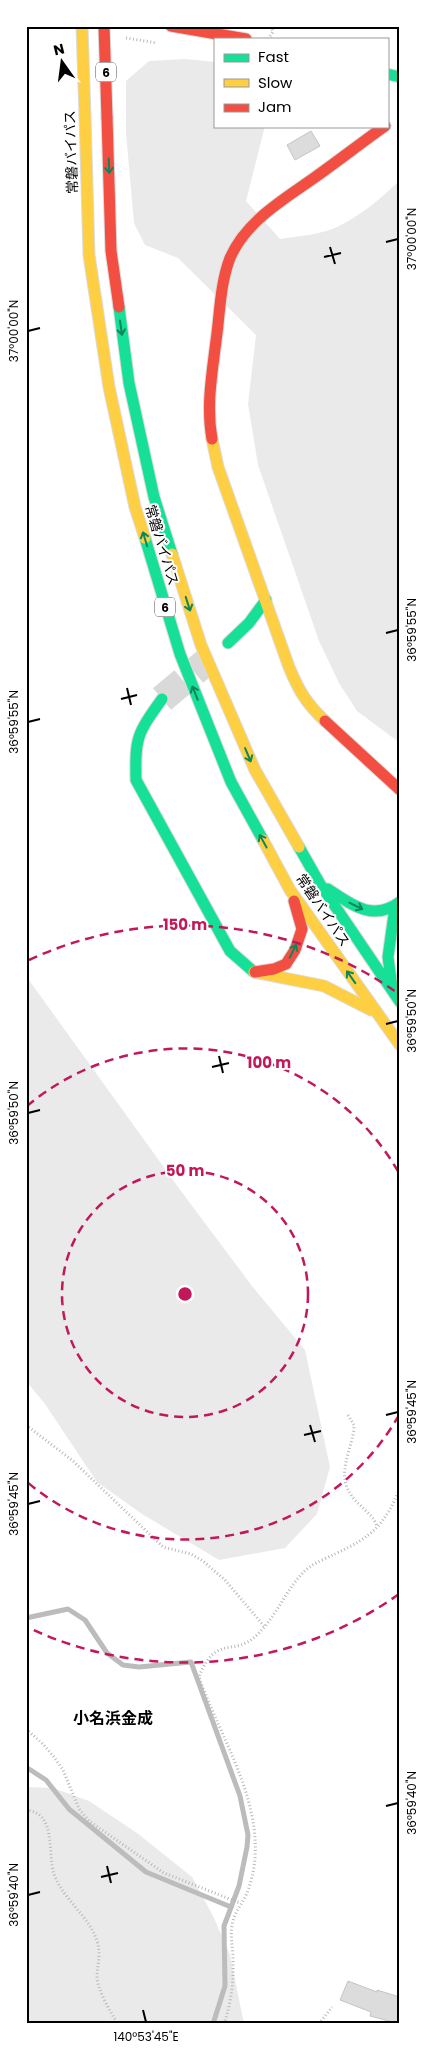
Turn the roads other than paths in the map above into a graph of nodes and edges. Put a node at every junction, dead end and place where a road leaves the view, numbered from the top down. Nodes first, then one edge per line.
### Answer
1 (104, 26) edge
2 (172, 26) edge
3 (77, 28) edge
4 (240, 38) edge
5 (383, 128) edge
6 (266, 600) junction
7 (228, 643) dead end
8 (162, 699) tunnel mouth
9 (400, 790) edge
10 (320, 884) junction
11 (290, 890) junction
12 (397, 905) edge
13 (254, 972) junction
14 (398, 999) edge
15 (375, 1012) junction
16 (400, 1045) edge

1 -> 10 main road, 常磐バイパス / 6, bridge
2 - 4 main road
11 -> 3 main road, 常磐バイパス / 6, bridge
5 - 6 main road
6 - 7 main road
6 - 9 main road
8 - 13 main road
10 -> 12 main road
10 - 14 main road, 常磐バイパス / 6
13 -> 11 main road
15 -> 11 main road, 常磐バイパス / 6
12 - 14 main road
13 - 15 main road
15 - 16 main road, 常磐バイパス / 6

